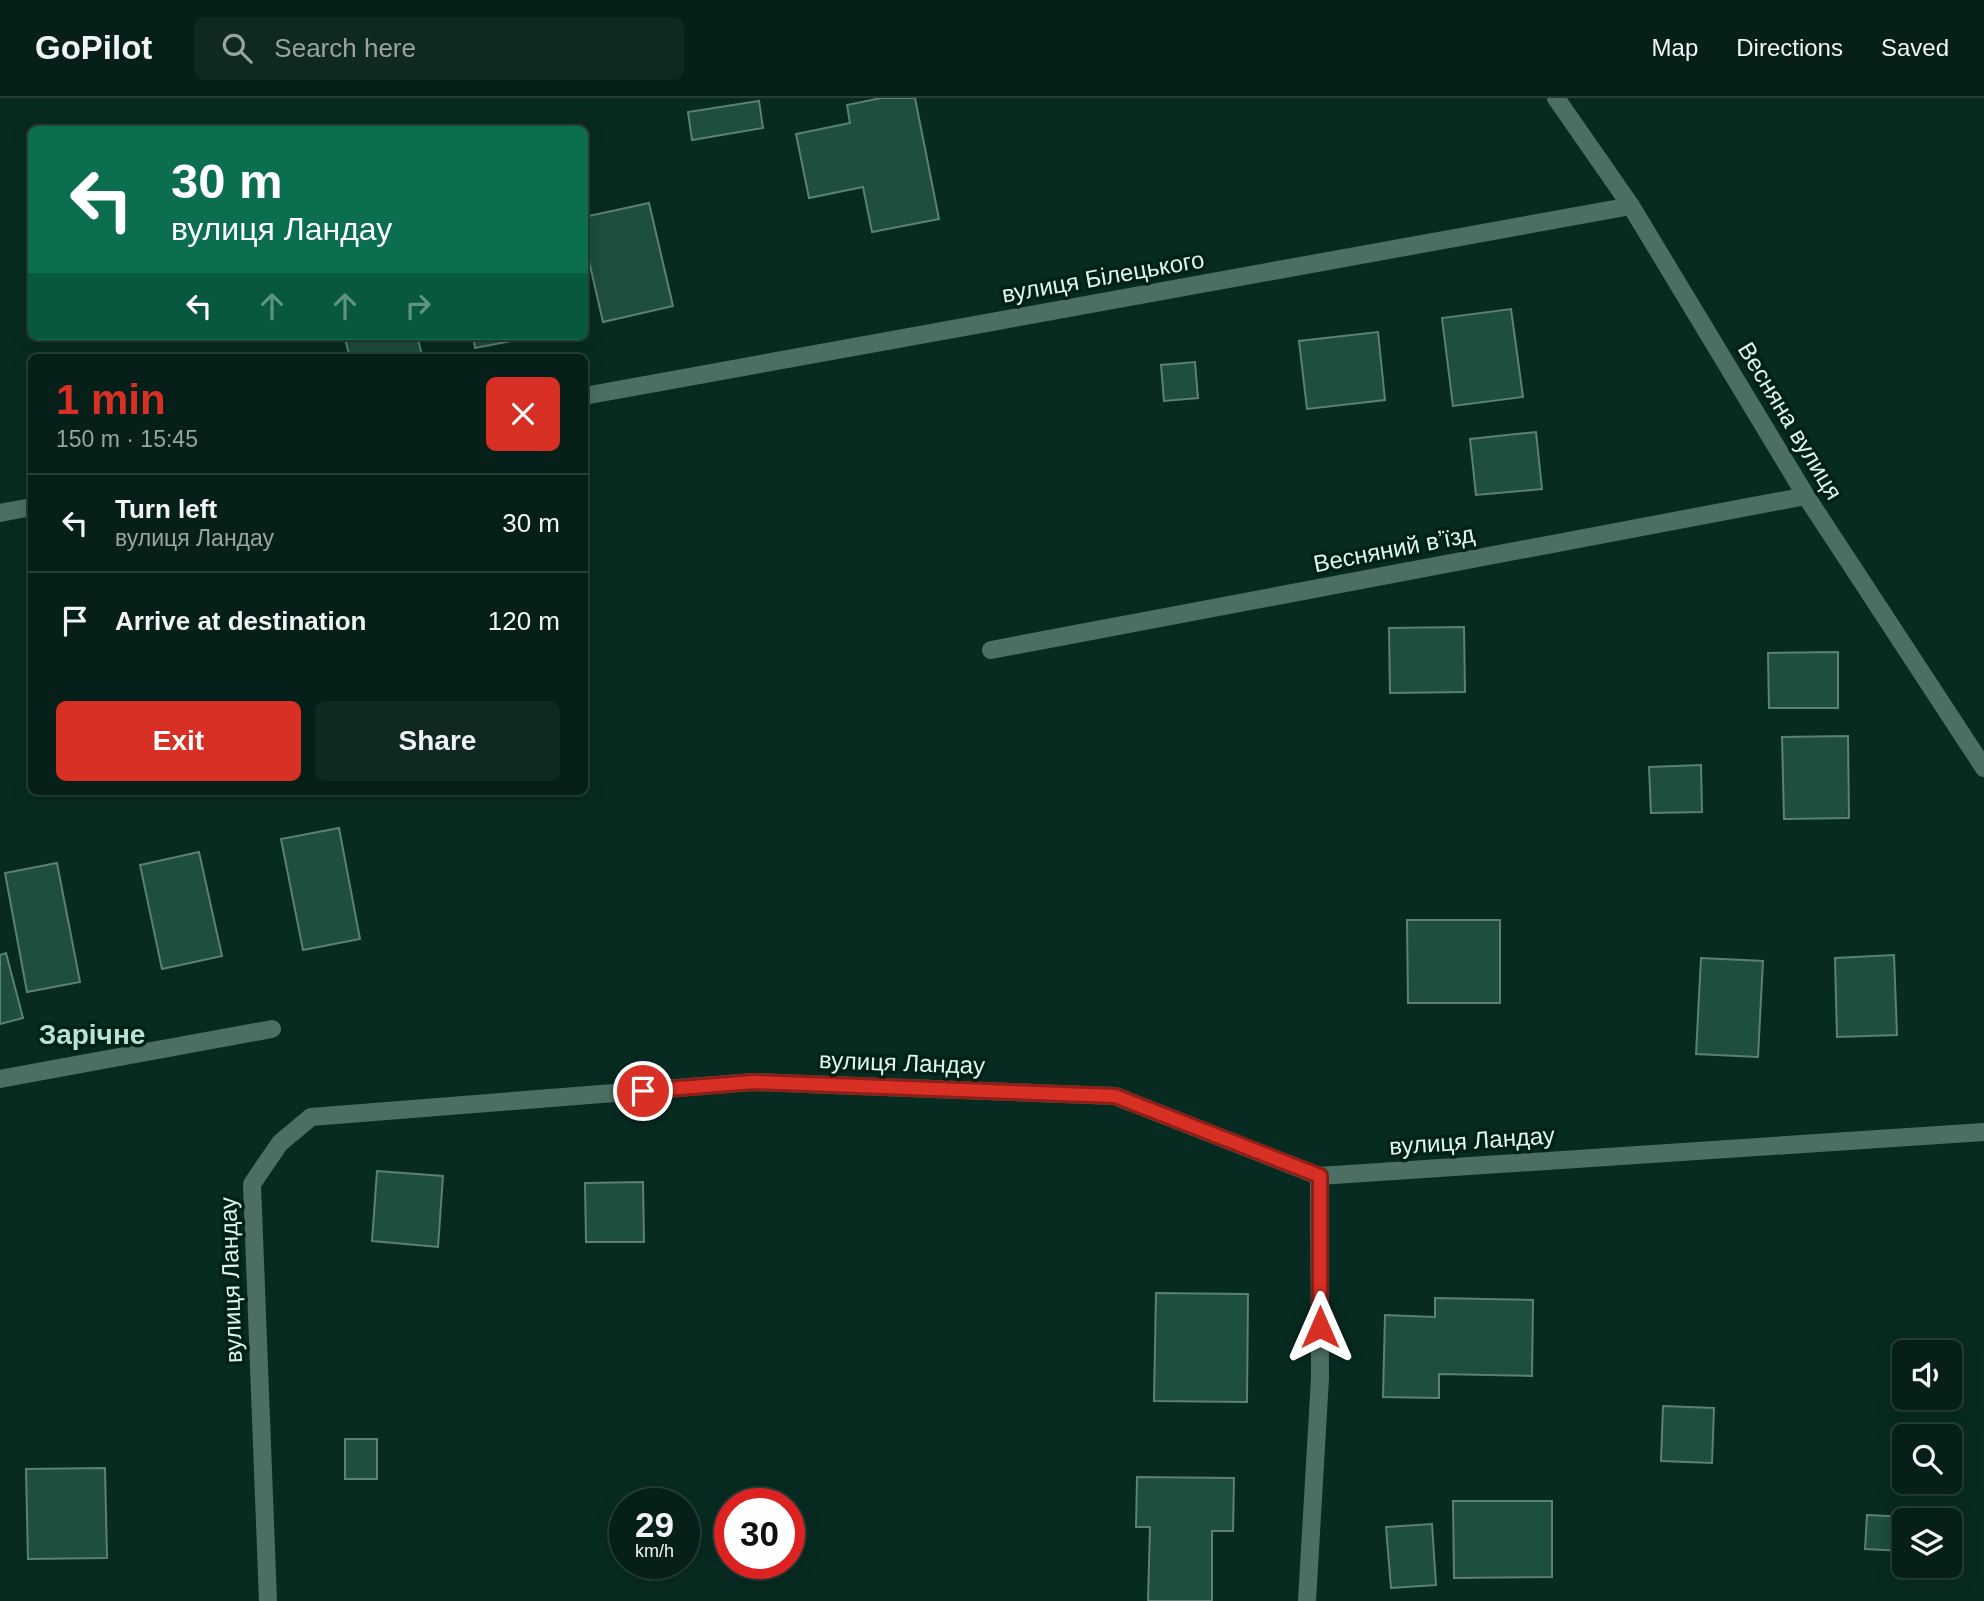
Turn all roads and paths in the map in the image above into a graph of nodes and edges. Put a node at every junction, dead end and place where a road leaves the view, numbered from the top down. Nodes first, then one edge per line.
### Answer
1 (1556, 98) edge
2 (1631, 206) junction
3 (588, 395) edge
4 (1806, 496) junction
5 (28, 508) edge
6 (0, 513) edge
7 (990, 650) dead end
8 (1984, 768) edge
9 (272, 1029) dead end
10 (0, 1079) edge
11 (1984, 1132) edge
12 (1320, 1176) junction
13 (268, 1601) edge
14 (1307, 1601) edge

1 - 2 street, Весняна вулиця
2 - 3 street, вулиця Білецького
2 - 4 street, Весняна вулиця
4 - 7 street, Весняний вʼїзд
4 - 8 street, Весняна вулиця
5 - 6 street
9 - 10 street
11 - 12 street, вулиця Ландау
12 - 13 street, вулиця Ландау
12 - 14 street

